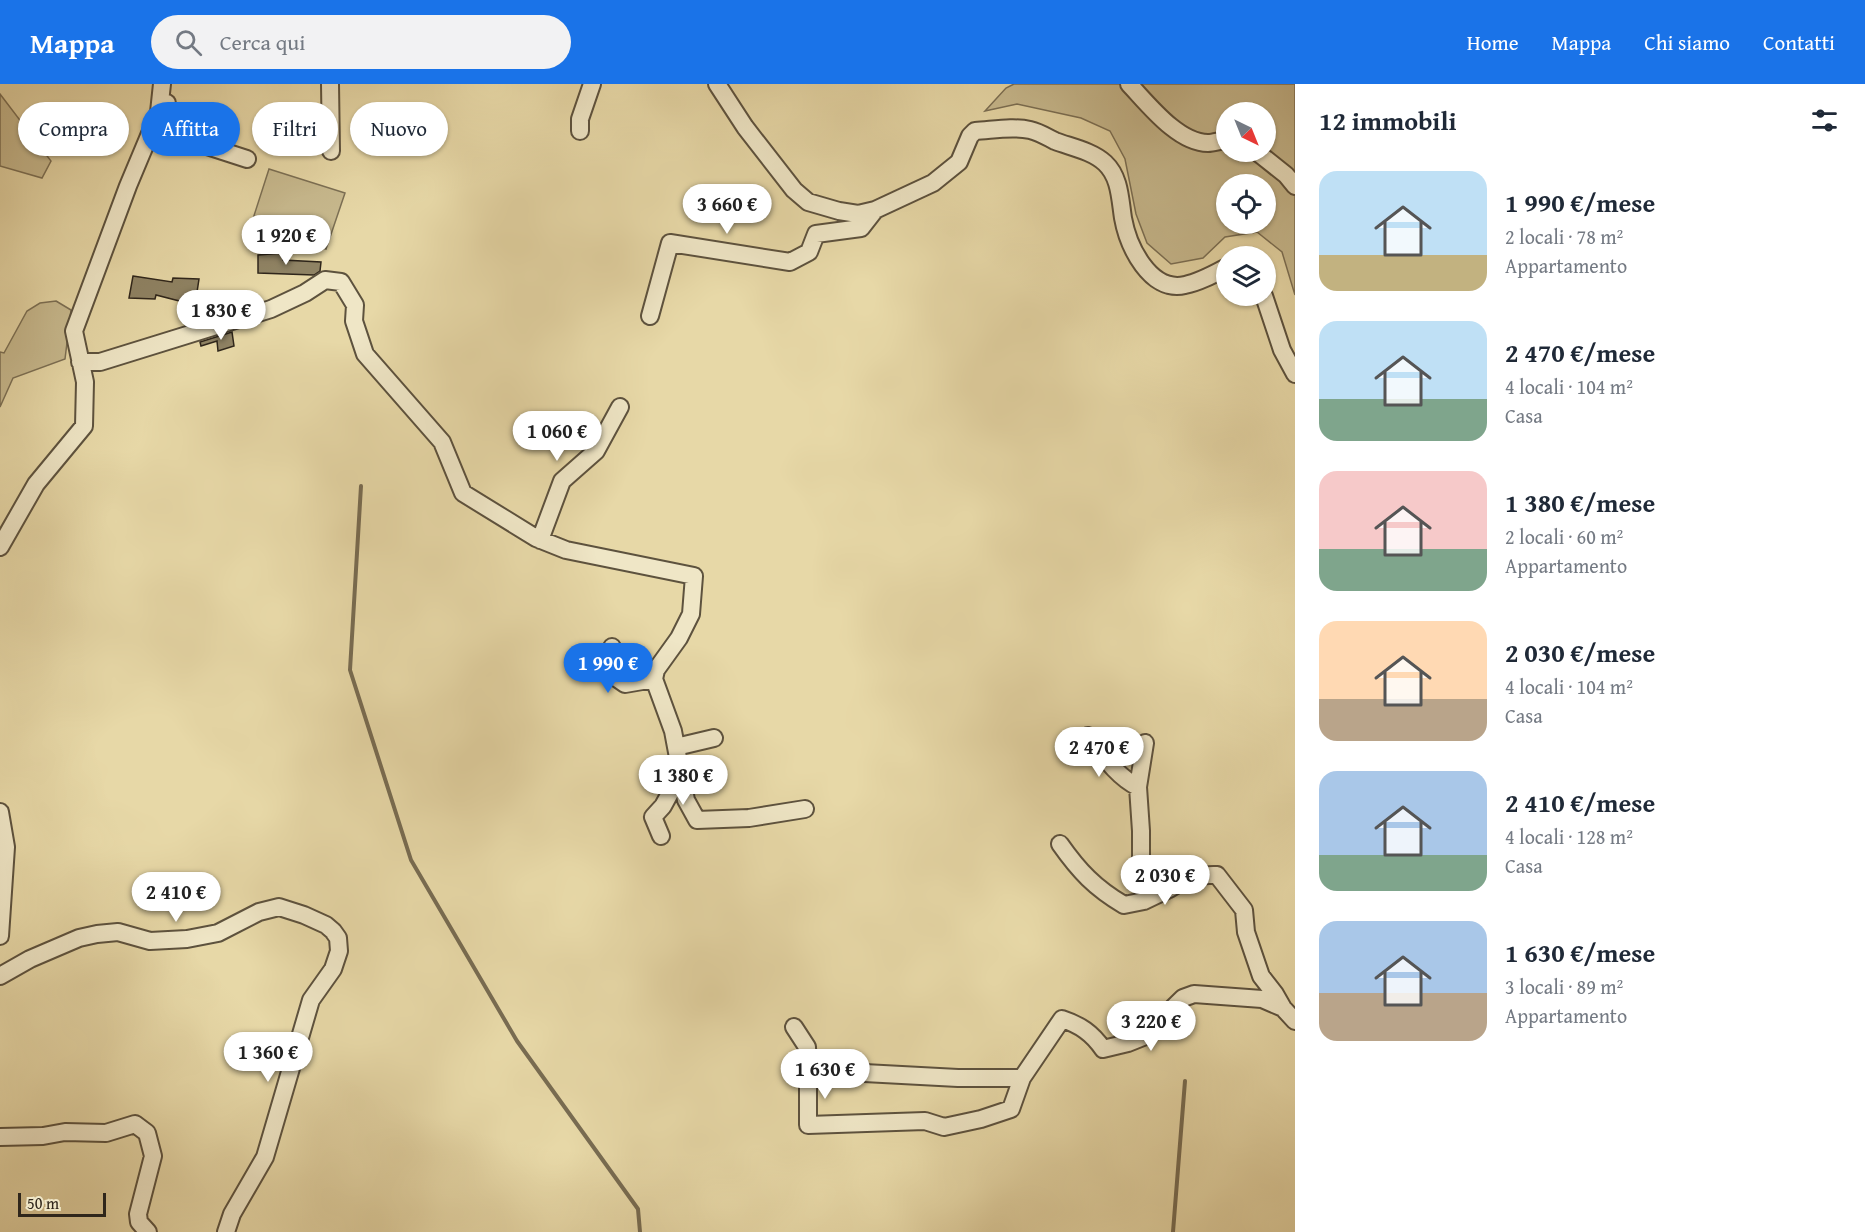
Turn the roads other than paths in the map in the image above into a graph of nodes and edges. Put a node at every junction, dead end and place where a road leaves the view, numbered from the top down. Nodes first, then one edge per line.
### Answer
1 (162, 84) edge
2 (168, 84) edge
3 (330, 84) edge
4 (592, 84) edge
5 (717, 84) edge
6 (1129, 84) edge
7 (330, 102) edge
8 (580, 131) dead end
9 (1216, 142) edge
10 (247, 159) dead end
11 (1270, 162) edge
12 (1295, 186) edge
13 (875, 210) junction
14 (1216, 272) edge
15 (1267, 306) edge
16 (650, 316) dead end
17 (80, 362) junction
18 (1295, 374) edge
19 (620, 406) dead end
20 (540, 540) junction
21 (0, 547) edge
22 (612, 647) dead end
23 (654, 679) junction
24 (1088, 735) dead end
25 (714, 738) dead end
26 (1145, 743) dead end
27 (676, 747) junction
28 (681, 773) junction
29 (1138, 787) junction
30 (805, 809) dead end
31 (0, 812) edge
32 (661, 836) dead end
33 (1060, 844) dead end
34 (1169, 889) junction
35 (0, 936) edge
36 (0, 976) edge
37 (1283, 1008) junction
38 (1295, 1021) edge
39 (794, 1027) dead end
40 (808, 1070) junction
41 (1022, 1078) junction
42 (0, 1137) edge
43 (148, 1232) edge
44 (226, 1232) edge

1 - 17 street
2 - 10 street
3 - 7 street
4 - 8 street
5 - 13 street
6 - 9 street
11 - 12 street
13 - 14 street
13 - 16 street
15 - 18 street
17 - 20 street
17 - 21 street
19 - 20 street
20 - 23 street
22 - 23 street
23 - 27 street
24 - 29 street
25 - 27 street
26 - 29 street
27 - 28 street
28 - 30 street
28 - 32 street
29 - 34 street
31 - 35 street
33 - 34 street
34 - 37 street
36 - 44 street
37 - 38 street
37 - 41 street
39 - 40 street
40 - 41 street
40 - 41 street
42 - 43 street

